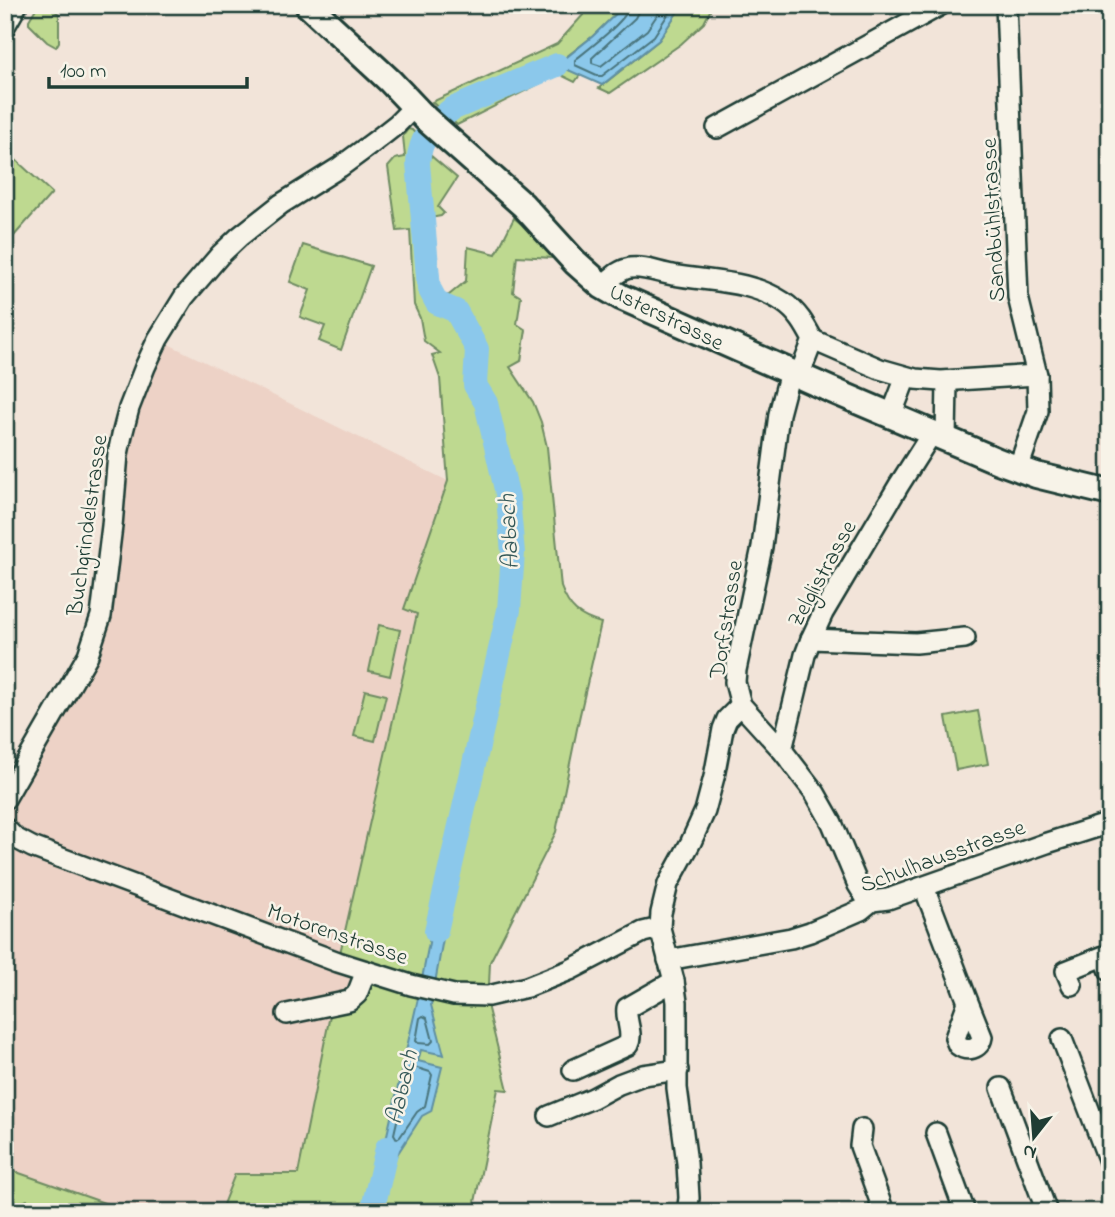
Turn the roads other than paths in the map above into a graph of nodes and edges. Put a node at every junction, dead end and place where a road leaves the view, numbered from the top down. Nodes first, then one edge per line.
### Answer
1 (17, 5) edge
2 (307, 5) edge
3 (941, 5) edge
4 (1006, 5) edge
5 (5, 26) edge
6 (427, 120) junction
7 (717, 128) dead end
8 (603, 286) junction
9 (813, 340) junction
10 (794, 374) junction
11 (1037, 375) junction
12 (906, 377) junction
13 (947, 381) junction
14 (891, 416) junction
15 (939, 436) junction
16 (1018, 469) junction
17 (1110, 492) edge
18 (965, 638) dead end
19 (811, 639) junction
20 (741, 705) junction
21 (782, 750) junction
22 (5, 799) edge
23 (1110, 823) edge
24 (5, 828) edge
25 (924, 887) junction
26 (872, 901) junction
27 (660, 928) junction
28 (668, 960) junction
29 (366, 971) junction
30 (1110, 971) edge
31 (674, 981) junction
32 (1072, 985) dead end
33 (968, 1002) dead end
34 (287, 1014) dead end
35 (1062, 1039) dead end
36 (573, 1070) dead end
37 (678, 1070) junction
38 (1001, 1088) dead end
39 (549, 1116) dead end
40 (862, 1129) dead end
41 (936, 1133) dead end
42 (1110, 1164) edge
43 (685, 1212) edge
44 (884, 1212) edge
45 (965, 1212) edge
46 (1047, 1212) edge

1 - 5 street
2 - 6 main road, Usterstrasse
3 - 7 street
4 - 11 street, Sandbühlstrasse
6 - 8 main road, Usterstrasse
6 - 22 street, Buchgrindelstrasse
8 - 9 street
8 - 10 main road, Usterstrasse
9 - 10 street, Dorfstrasse
9 - 12 street
10 - 14 main road, Usterstrasse
10 - 20 street, Dorfstrasse
11 - 13 street
11 - 16 street, Sandbühlstrasse
12 - 13 street
12 - 14 street
13 - 15 street
14 - 15 main road, Usterstrasse
15 - 16 main road, Usterstrasse
15 - 19 street, Zelglistrasse
16 - 17 main road, Usterstrasse
18 - 19 street
19 - 21 street, Zelglistrasse
20 - 21 street
20 - 27 street, Dorfstrasse
21 - 26 street
23 - 25 street, Schulhausstrasse
24 - 29 street, Motorenstrasse
25 - 26 street, Schulhausstrasse
25 - 33 street
26 - 28 street, Schulhausstrasse
27 - 28 street, Dorfstrasse
27 - 29 street, Motorenstrasse
28 - 31 street, Dorfstrasse
29 - 34 street
30 - 32 street
31 - 36 street
31 - 37 street, Dorfstrasse
35 - 42 street
37 - 39 street
37 - 43 street, Dorfstrasse
38 - 46 street
40 - 44 street
41 - 45 street

